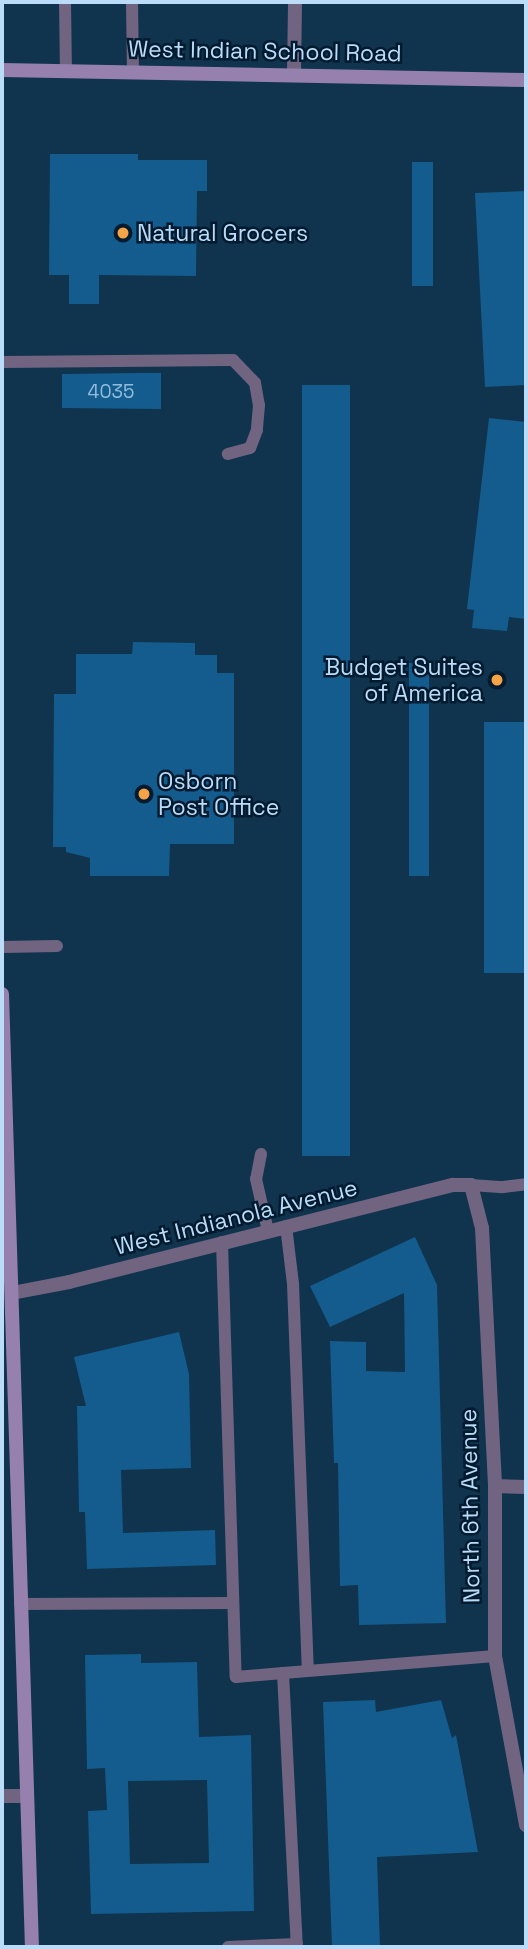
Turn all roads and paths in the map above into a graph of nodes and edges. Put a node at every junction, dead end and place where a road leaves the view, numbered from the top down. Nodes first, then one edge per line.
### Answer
1 (65, 2) edge
2 (132, 2) edge
3 (295, 2) edge
4 (2, 69) edge
5 (66, 69) junction
6 (133, 71) junction
7 (294, 75) junction
8 (526, 79) edge
9 (2, 362) edge
10 (228, 454) dead end
11 (57, 946) dead end
12 (2, 947) edge
13 (2, 994) edge
14 (261, 1154) dead end
15 (526, 1184) edge
16 (471, 1185) junction
17 (286, 1226) junction
18 (268, 1231) junction
19 (222, 1242) junction
20 (12, 1293) junction
21 (495, 1486) junction
22 (526, 1487) edge
23 (233, 1603) junction
24 (20, 1604) junction
25 (495, 1656) junction
26 (308, 1669) junction
27 (283, 1672) junction
28 (27, 1796) junction
29 (2, 1797) edge
30 (526, 1825) edge
31 (297, 1946) edge
32 (32, 1947) edge
33 (228, 1947) edge

1 - 5 lane
2 - 6 lane
3 - 7 street
4 - 5 main road, West Indian School Road
5 - 6 main road, West Indian School Road
6 - 7 main road, West Indian School Road
7 - 8 main road, West Indian School Road
9 - 10 lane
11 - 12 lane
13 - 20 main road
14 - 18 lane
15 - 16 lane
16 - 17 street, West Indianola Avenue
16 - 21 street, North 6th Avenue
17 - 18 street, West Indianola Avenue
17 - 26 lane
18 - 19 street, West Indianola Avenue
19 - 20 street, West Indianola Avenue
19 - 23 lane
20 - 24 main road
21 - 22 street
21 - 25 street, North 6th Avenue
23 - 24 lane
23 - 27 lane
24 - 28 main road
25 - 26 lane
25 - 30 street, North 6th Avenue
26 - 27 lane
27 - 31 lane
28 - 29 street
28 - 32 main road
31 - 33 lane

